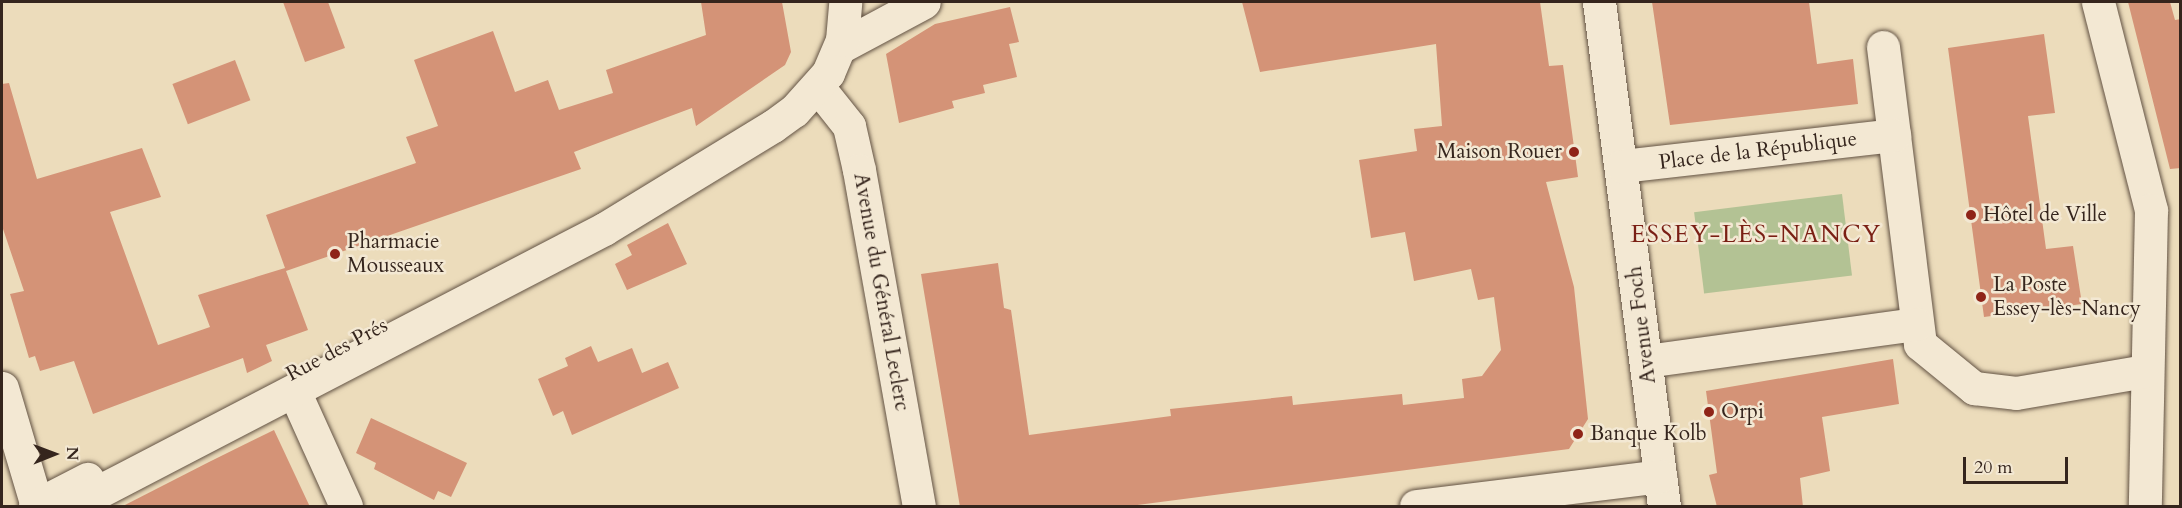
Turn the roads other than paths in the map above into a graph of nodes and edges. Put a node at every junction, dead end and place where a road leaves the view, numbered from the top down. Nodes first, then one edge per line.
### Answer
1 (845, 2) edge
2 (924, 2) edge
3 (1599, 2) edge
4 (2098, 2) edge
5 (840, 47) junction
6 (1883, 47) dead end
7 (818, 87) junction
8 (1894, 135) junction
9 (1622, 166) junction
10 (640, 202) junction
11 (1916, 324) junction
12 (1646, 361) junction
13 (2145, 371) junction
14 (2, 388) edge
15 (295, 393) junction
16 (1662, 491) edge
17 (1574, 496) edge
18 (36, 506) edge
19 (71, 507) edge
20 (346, 507) edge
21 (919, 507) edge
22 (1416, 507) edge
23 (2145, 507) edge

1 - 5 street
2 - 5 street
3 - 9 street, Avenue Foch
4 - 13 street
5 - 7 street, Rue des Prés
6 - 8 street
7 - 10 street, Rue des Prés
7 - 21 street, Avenue du Général Leclerc
8 - 9 street, Place de la République
8 - 11 street
9 - 12 street, Avenue Foch
10 - 15 street, Rue des Prés
10 - 18 street, Rue des Prés
11 - 12 street
11 - 13 street
12 - 16 street, Avenue Foch
13 - 23 street
14 - 18 street
15 - 19 street, Rue des Prés
15 - 20 street
16 - 17 street
17 - 22 street

